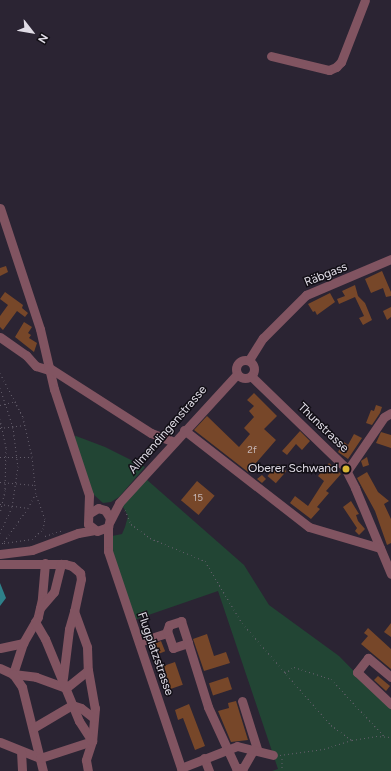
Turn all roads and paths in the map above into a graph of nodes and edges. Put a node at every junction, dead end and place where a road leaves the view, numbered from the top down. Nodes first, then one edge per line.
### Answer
1 (366, 0) edge
2 (271, 56) dead end
3 (0, 208) edge
4 (391, 259) edge
5 (0, 337) edge
6 (249, 360) junction
7 (48, 368) junction
8 (0, 373) edge
9 (237, 374) junction
10 (251, 376) junction
11 (0, 388) edge
12 (17, 401) junction
13 (6, 404) junction
14 (0, 405) edge
15 (391, 413) edge
16 (0, 419) edge
17 (25, 425) junction
18 (14, 427) junction
19 (0, 428) edge
20 (3, 428) junction
21 (184, 430) junction
22 (174, 442) junction
23 (0, 457) edge
24 (6, 457) junction
25 (18, 457) junction
26 (32, 457) junction
27 (347, 471) junction
28 (0, 482) edge
29 (6, 482) junction
30 (17, 484) junction
31 (36, 485) junction
32 (36, 492) junction
33 (89, 495) junction
34 (119, 503) junction
35 (0, 504) edge
36 (2, 505) junction
37 (12, 507) junction
38 (28, 508) junction
39 (102, 509) junction
40 (0, 513) edge
41 (89, 517) junction
42 (109, 524) junction
43 (74, 530) junction
44 (95, 530) junction
45 (0, 533) edge
46 (42, 538) dead end
47 (37, 540) dead end
48 (0, 543) edge
49 (3, 543) junction
50 (32, 543) dead end
51 (106, 544) junction
52 (385, 551) edge
53 (0, 554) edge
54 (45, 563) junction
55 (0, 564) edge
56 (61, 564) junction
57 (391, 574) edge
58 (40, 609) junction
59 (74, 611) junction
60 (35, 622) junction
61 (167, 633) junction
62 (139, 642) junction
63 (23, 643) junction
64 (188, 643) junction
65 (0, 648) edge
66 (0, 668) edge
67 (88, 670) junction
68 (285, 673) junction
69 (13, 674) junction
70 (391, 677) edge
71 (64, 685) junction
72 (242, 701) dead end
73 (391, 704) edge
74 (72, 705) junction
75 (94, 718) junction
76 (32, 728) junction
77 (384, 736) junction
78 (391, 737) edge
79 (352, 740) junction
80 (92, 741) junction
81 (0, 742) edge
82 (227, 749) junction
83 (255, 749) junction
84 (22, 751) junction
85 (278, 755) junction
86 (40, 758) junction
87 (204, 758) junction
88 (181, 770) edge
89 (244, 770) edge
90 (22, 771) edge
91 (43, 771) edge
92 (88, 771) edge
93 (209, 771) edge
94 (282, 771) edge

1 - 2 street
3 - 7 street
4 - 6 street, Räbgass
5 - 7 street
6 - 9 street
6 - 10 street
7 - 22 street
7 - 33 street
8 - 12 path
9 - 10 street
9 - 21 street, Allmendingenstrasse
10 - 27 street, Thunstrasse
11 - 13 path
12 - 13 path
12 - 17 path
13 - 14 path
13 - 18 path
15 - 27 street
16 - 20 path
17 - 18 path
17 - 26 path
18 - 20 path
18 - 25 path
19 - 20 path
20 - 24 path
21 - 22 street, Allmendingenstrasse
21 - 52 street
22 - 34 street, Allmendingenstrasse
23 - 24 path
24 - 25 path
24 - 29 path
25 - 26 path
25 - 30 path
26 - 31 path
27 - 52 street, Thunstrasse
28 - 29 path
29 - 30 path
29 - 36 path
30 - 31 path
30 - 37 path
31 - 32 path
32 - 38 path
32 - 49 path
33 - 39 street
33 - 41 street
34 - 39 street, Allmendingenstrasse
34 - 42 street, Allmendingenstrasse
34 - 68 path
35 - 36 path
36 - 37 path
36 - 40 path
37 - 38 path
37 - 45 path
38 - 49 path
39 - 41 street, Allmendingenstrasse
39 - 42 street
41 - 43 street
41 - 44 street, Flugplatzstrasse
42 - 44 street
42 - 51 street, Flugplatzstrasse
43 - 44 street
43 - 46 path
43 - 53 street
44 - 51 street, Flugplatzstrasse
47 - 50 path
48 - 49 path
51 - 62 street, Flugplatzstrasse
52 - 57 street, Thunstrasse
54 - 55 street
54 - 56 street
54 - 58 street
56 - 58 street
56 - 59 street
58 - 60 street
59 - 67 street
59 - 71 street
60 - 63 street
60 - 71 street
61 - 62 street
61 - 64 street
61 - 64 street
62 - 88 street, Flugplatzstrasse
63 - 65 street
63 - 69 street
64 - 82 street
66 - 69 street
67 - 71 street
67 - 75 street
68 - 77 path
68 - 79 path
69 - 71 street
69 - 76 street
70 - 73 street
71 - 74 street
72 - 83 street
74 - 75 street
74 - 76 street
74 - 80 street
75 - 80 street
76 - 86 street
77 - 78 path
77 - 79 path
79 - 85 path
80 - 86 street
80 - 92 street
81 - 84 street
82 - 83 street
82 - 87 street
82 - 89 street
83 - 85 street
83 - 89 street
84 - 86 street
84 - 90 street
85 - 94 path
86 - 91 street
87 - 88 street
87 - 93 street

